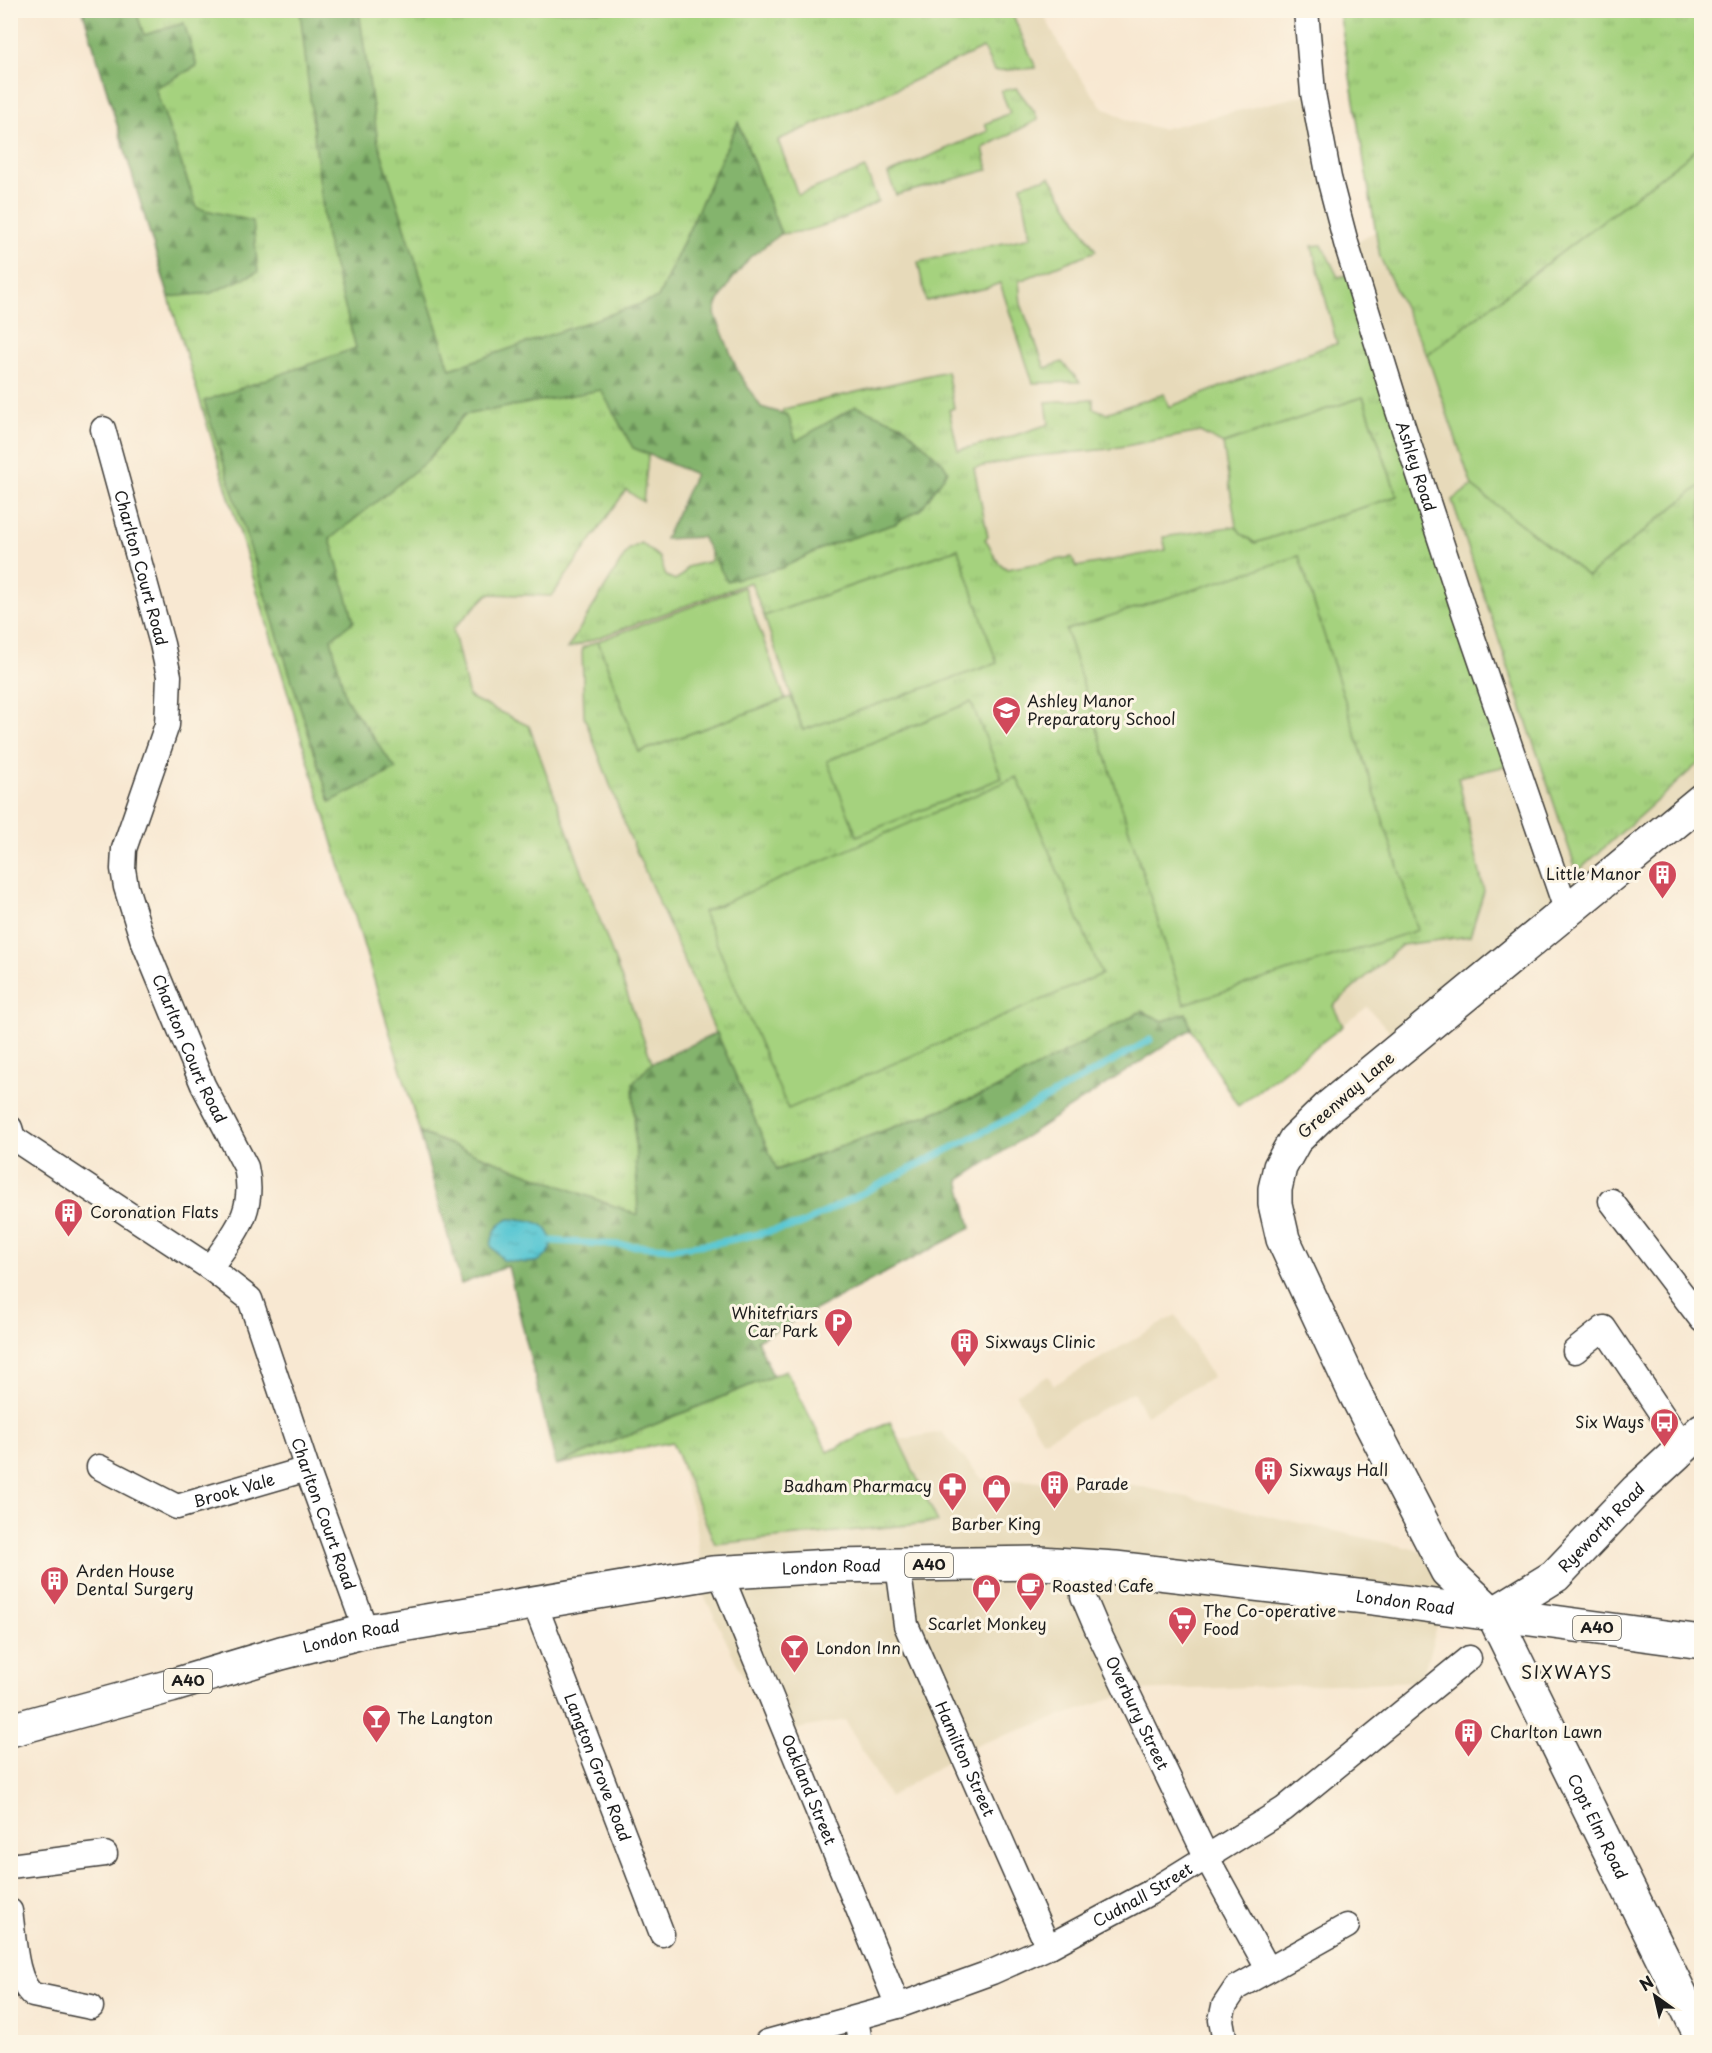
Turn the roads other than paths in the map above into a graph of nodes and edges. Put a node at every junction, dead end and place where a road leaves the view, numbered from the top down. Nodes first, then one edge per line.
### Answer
1 (1306, 10) edge
2 (103, 429) dead end
3 (1701, 800) edge
4 (1567, 912) junction
5 (12, 1136) edge
6 (1611, 1201) dead end
7 (210, 1268) junction
8 (1701, 1320) edge
9 (1575, 1350) dead end
10 (1692, 1438) edge
11 (99, 1467) dead end
12 (307, 1469) junction
13 (898, 1566) junction
14 (1084, 1566) junction
15 (720, 1573) junction
16 (534, 1602) junction
17 (1493, 1614) junction
18 (366, 1631) junction
19 (1701, 1642) edge
20 (1469, 1658) dead end
21 (10, 1730) edge
22 (105, 1854) dead end
23 (1207, 1858) junction
24 (10, 1866) edge
25 (10, 1911) edge
26 (1347, 1926) dead end
27 (662, 1934) dead end
28 (1048, 1947) junction
29 (1268, 1970) junction
30 (898, 2006) junction
31 (91, 2007) dead end
32 (856, 2019) junction
33 (1701, 2038) edge
34 (767, 2043) edge
35 (860, 2043) edge
36 (1225, 2043) edge

1 - 4 street, Ashley Road
2 - 7 street, Charlton Court Road
3 - 4 main road, Greenway Lane
4 - 17 main road, Greenway Lane
5 - 7 street
6 - 8 street
7 - 12 street, Charlton Court Road
9 - 10 street
10 - 17 main road, Ryeworth Road
11 - 12 street, Brook Vale
12 - 18 street, Charlton Court Road
13 - 14 main road, London Road / A40
13 - 15 main road, London Road / A40
13 - 28 street, Hamilton Street
14 - 17 main road, London Road / A40
14 - 23 street, Overbury Street
15 - 16 main road, London Road / A40
15 - 30 street, Oakland Street
16 - 18 main road, London Road / A40
16 - 27 street, Langton Grove Road
17 - 19 main road, London Road / A40
17 - 33 main road, Copt Elm Road
18 - 21 main road, London Road / A40
20 - 23 street, Cudnall Street
22 - 24 street
23 - 28 street, Cudnall Street
23 - 29 street, Overbury Street
25 - 31 street
26 - 29 street
28 - 30 street, Cudnall Street
29 - 36 street
30 - 32 street, Cudnall Street
32 - 34 street, Cudnall Street
32 - 35 street

